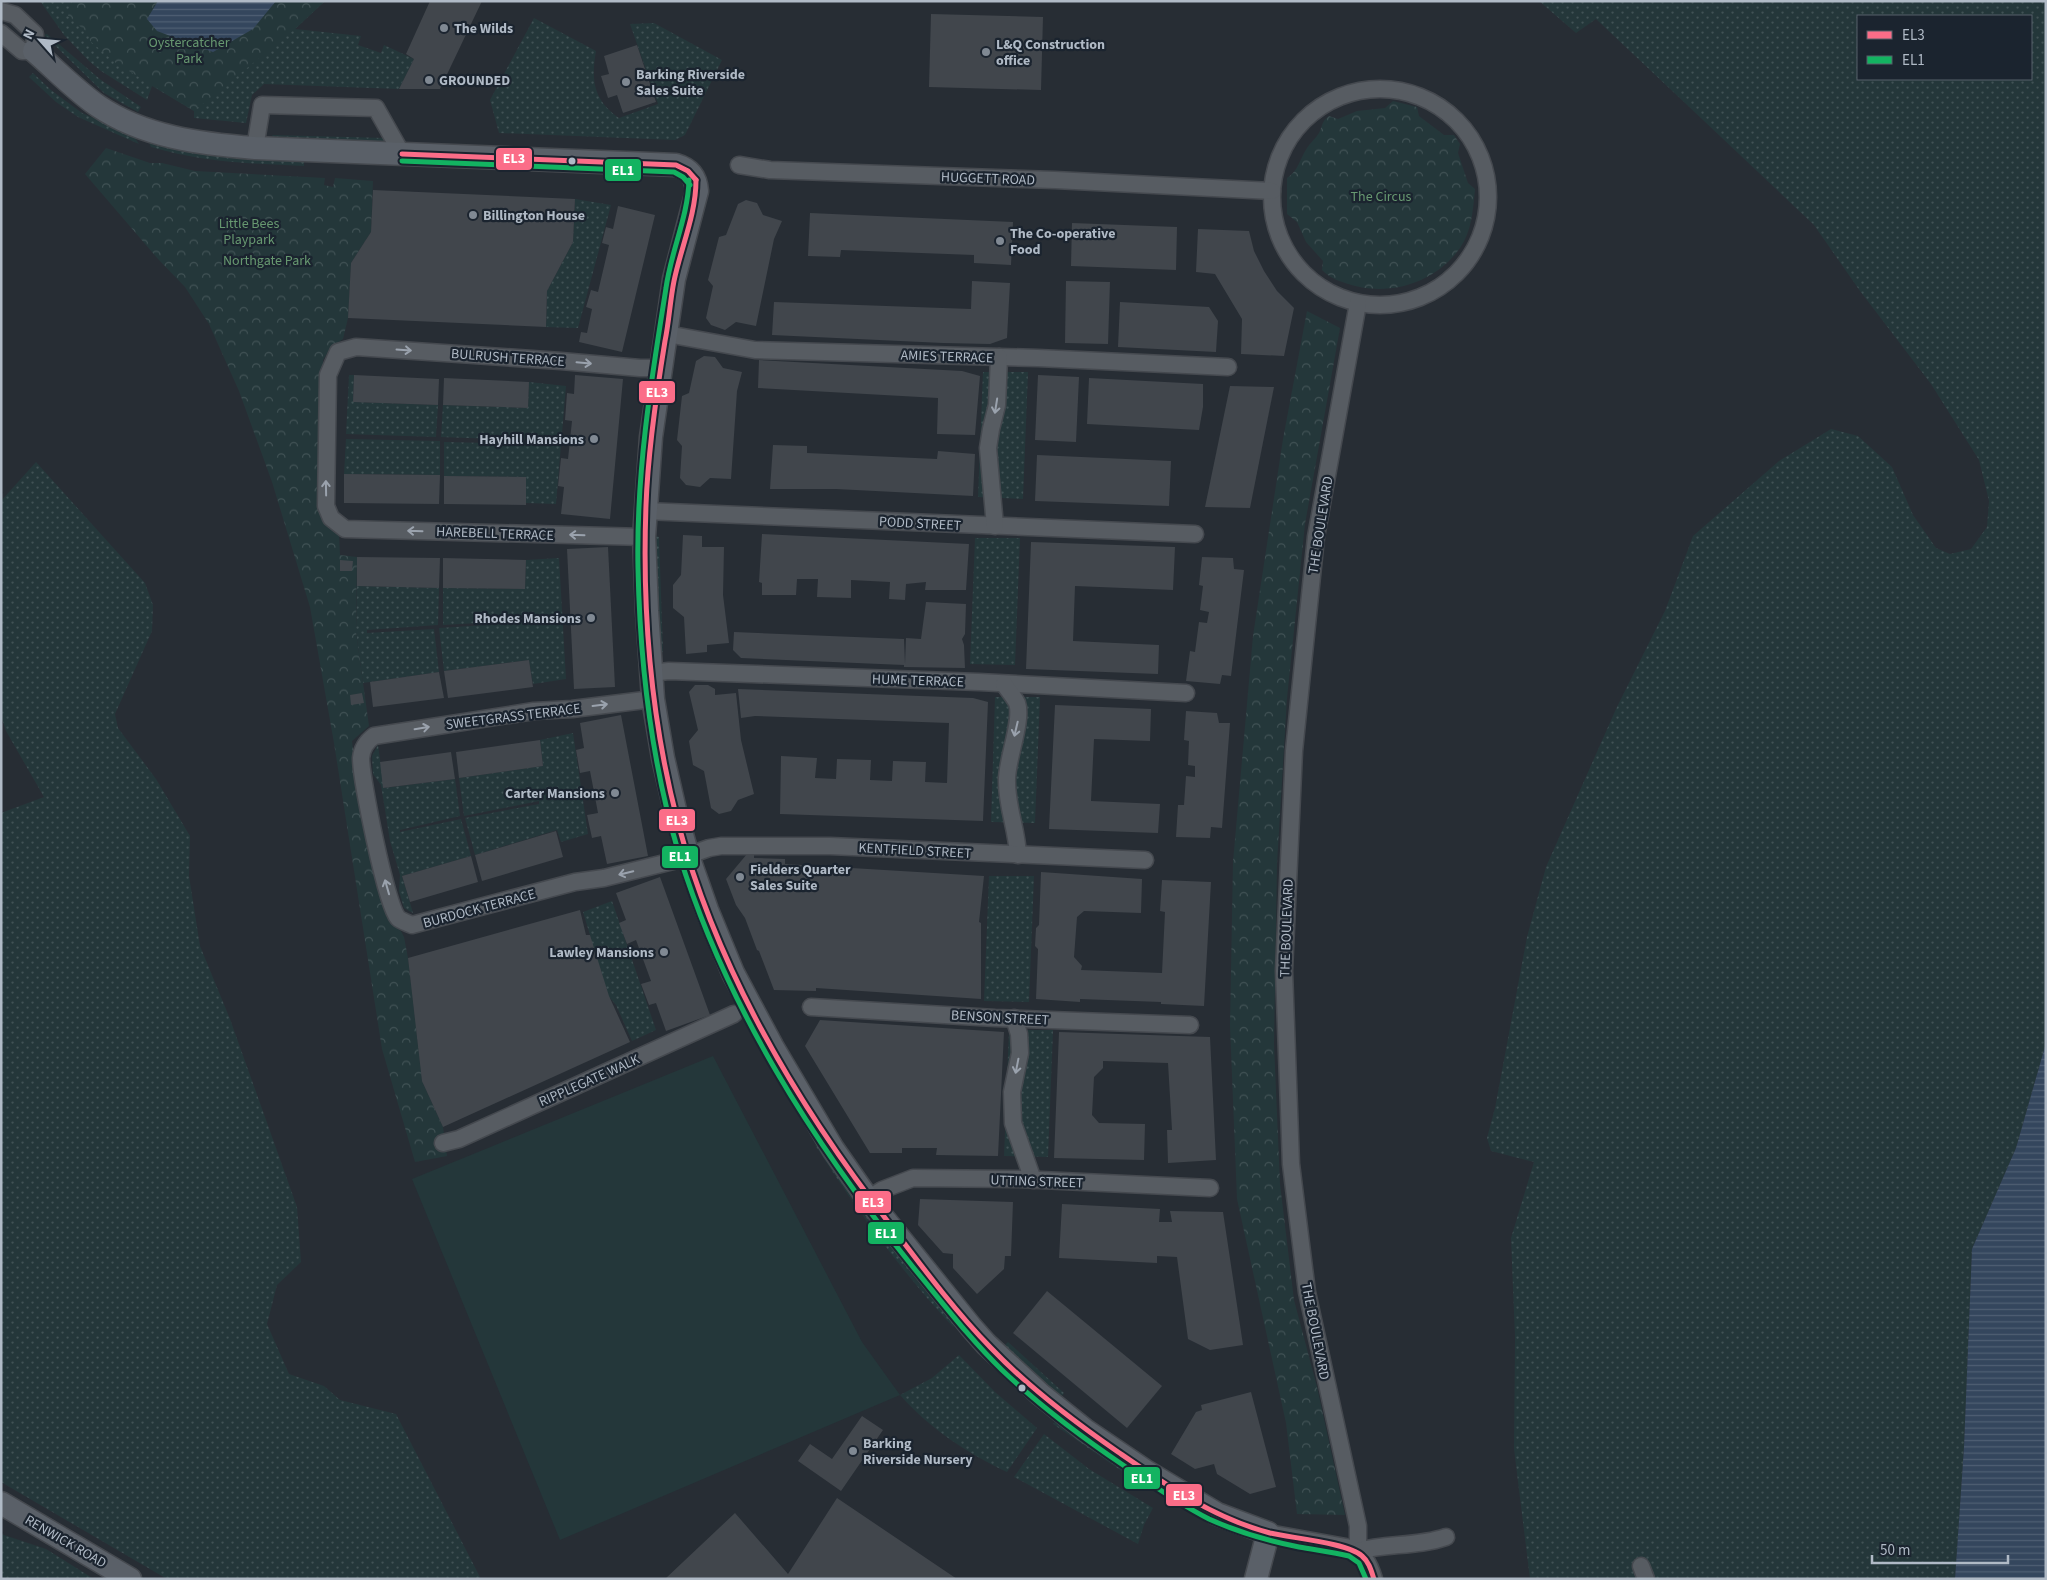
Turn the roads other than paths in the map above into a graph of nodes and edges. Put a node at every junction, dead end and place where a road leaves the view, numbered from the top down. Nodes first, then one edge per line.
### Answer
1 (1, 10) edge
2 (1, 33) edge
3 (34, 50) junction
4 (255, 148) junction
5 (402, 154) junction
6 (739, 165) dead end
7 (1272, 191) junction
8 (1358, 303) junction
9 (676, 335) junction
10 (999, 357) junction
11 (1228, 367) dead end
12 (650, 368) junction
13 (645, 511) junction
14 (996, 526) junction
15 (345, 529) joint
16 (1195, 534) dead end
17 (635, 537) junction
18 (660, 672) junction
19 (1004, 684) junction
20 (1186, 693) dead end
21 (644, 700) junction
22 (374, 736) joint
23 (1018, 855) junction
24 (681, 858) junction
25 (1145, 860) dead end
26 (811, 1007) dead end
27 (734, 1014) dead end
28 (1014, 1018) junction
29 (1190, 1025) dead end
30 (444, 1143) dead end
31 (1033, 1180) junction
32 (1210, 1188) dead end
33 (868, 1199) junction
34 (1, 1503) edge
35 (1268, 1533) junction
36 (1446, 1537) dead end
37 (1358, 1551) junction
38 (130, 1579) edge
39 (1256, 1579) edge
40 (1374, 1579) edge

1 - 3 street
2 - 3 street
3 - 4 street
4 - 5 street
4 - 5 street
5 - 9 street
6 - 7 street, HUGGETT ROAD
7 - 8 street
7 - 8 street
8 - 37 street, THE BOULEVARD
9 - 10 street, AMIES TERRACE
9 - 12 street
10 - 11 street, AMIES TERRACE
10 -> 14 street
12 - 13 street
15 -> 12 street, BULRUSH TERRACE
13 - 14 street, PODD STREET
13 - 17 street
14 - 16 street, PODD STREET
17 -> 15 street, HAREBELL TERRACE
17 - 18 street
18 - 19 street, HUME TERRACE
18 - 21 street
19 - 20 street, HUME TERRACE
19 -> 23 street
22 -> 21 street, SWEETGRASS TERRACE
21 - 24 street
24 -> 22 street, BURDOCK TERRACE
23 - 24 street, KENTFIELD STREET
23 - 25 street, KENTFIELD STREET
24 - 33 street
26 - 28 street, BENSON STREET
27 - 30 street, RIPPLEGATE WALK
28 - 29 street, BENSON STREET
28 -> 31 street
31 - 32 street, UTTING STREET
31 - 33 street, UTTING STREET
33 - 35 street
34 - 38 street, RENWICK ROAD
35 - 37 street
35 - 39 street
36 - 37 street
37 - 40 street

